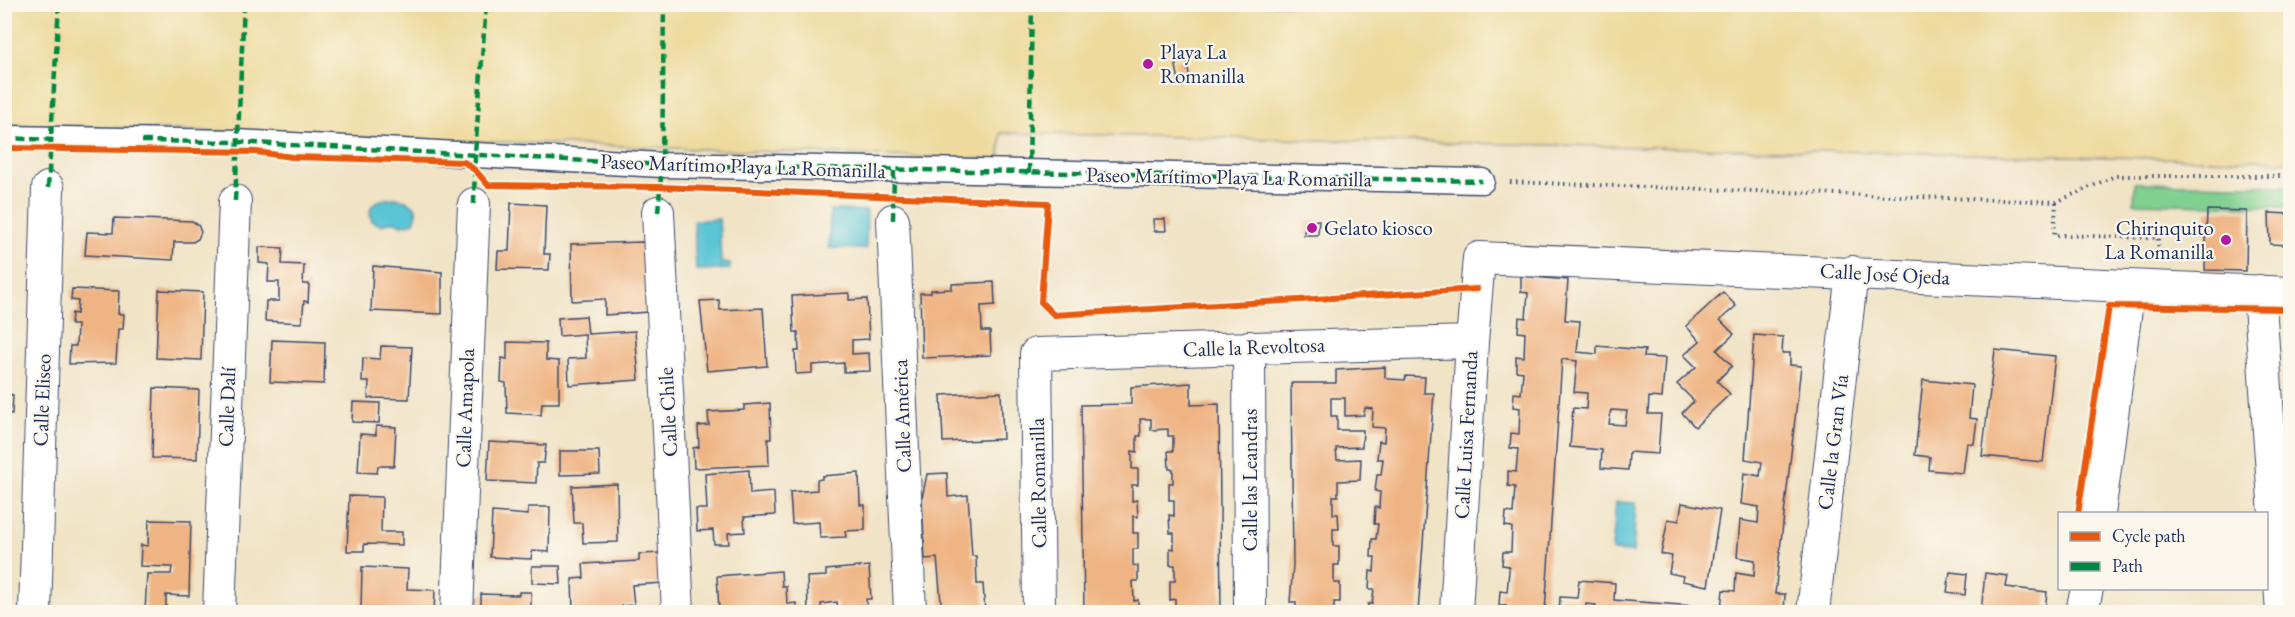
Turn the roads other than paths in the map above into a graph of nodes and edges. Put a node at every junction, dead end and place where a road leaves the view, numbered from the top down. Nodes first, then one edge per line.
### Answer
1 (4, 138) edge
2 (1482, 181) road end
3 (48, 188) dead end
4 (235, 201) dead end
5 (474, 204) dead end
6 (658, 213) dead end
7 (893, 220) dead end
8 (1479, 258) joint
9 (1852, 272) junction
10 (2129, 286) junction
11 (2259, 291) junction
12 (2290, 293) edge
13 (1472, 342) junction
14 (1249, 347) junction
15 (1036, 354) joint
16 (2099, 512) edge
17 (2086, 590) edge
18 (35, 612) edge
19 (219, 612) edge
20 (457, 612) edge
21 (678, 612) edge
22 (910, 612) edge
23 (1039, 612) edge
24 (1250, 612) edge
25 (1456, 612) edge
26 (1813, 612) edge
27 (2082, 612) edge
28 (2282, 612) edge

1 - 2 street, Paseo Marítimo Playa La Romanilla
3 - 18 street, Calle Eliseo
4 - 19 street, Calle Dalí
5 - 20 street, Calle Amapola
6 - 21 street, Calle Chile
7 - 22 street, Calle América
8 - 9 street, Calle José Ojeda
8 - 13 street, Calle Luisa Fernanda
9 - 10 street, Calle José Ojeda
9 - 26 street, Calle la Gran Vía
10 - 11 street, Calle José Ojeda
10 - 16 street
11 - 12 street, Calle José Ojeda
11 - 28 street
13 - 14 street, Calle la Revoltosa
13 - 25 street, Calle Luisa Fernanda
14 - 15 street, Calle la Revoltosa
14 - 24 street, Calle las Leandras
15 - 23 street, Calle Romanilla
17 - 27 street

